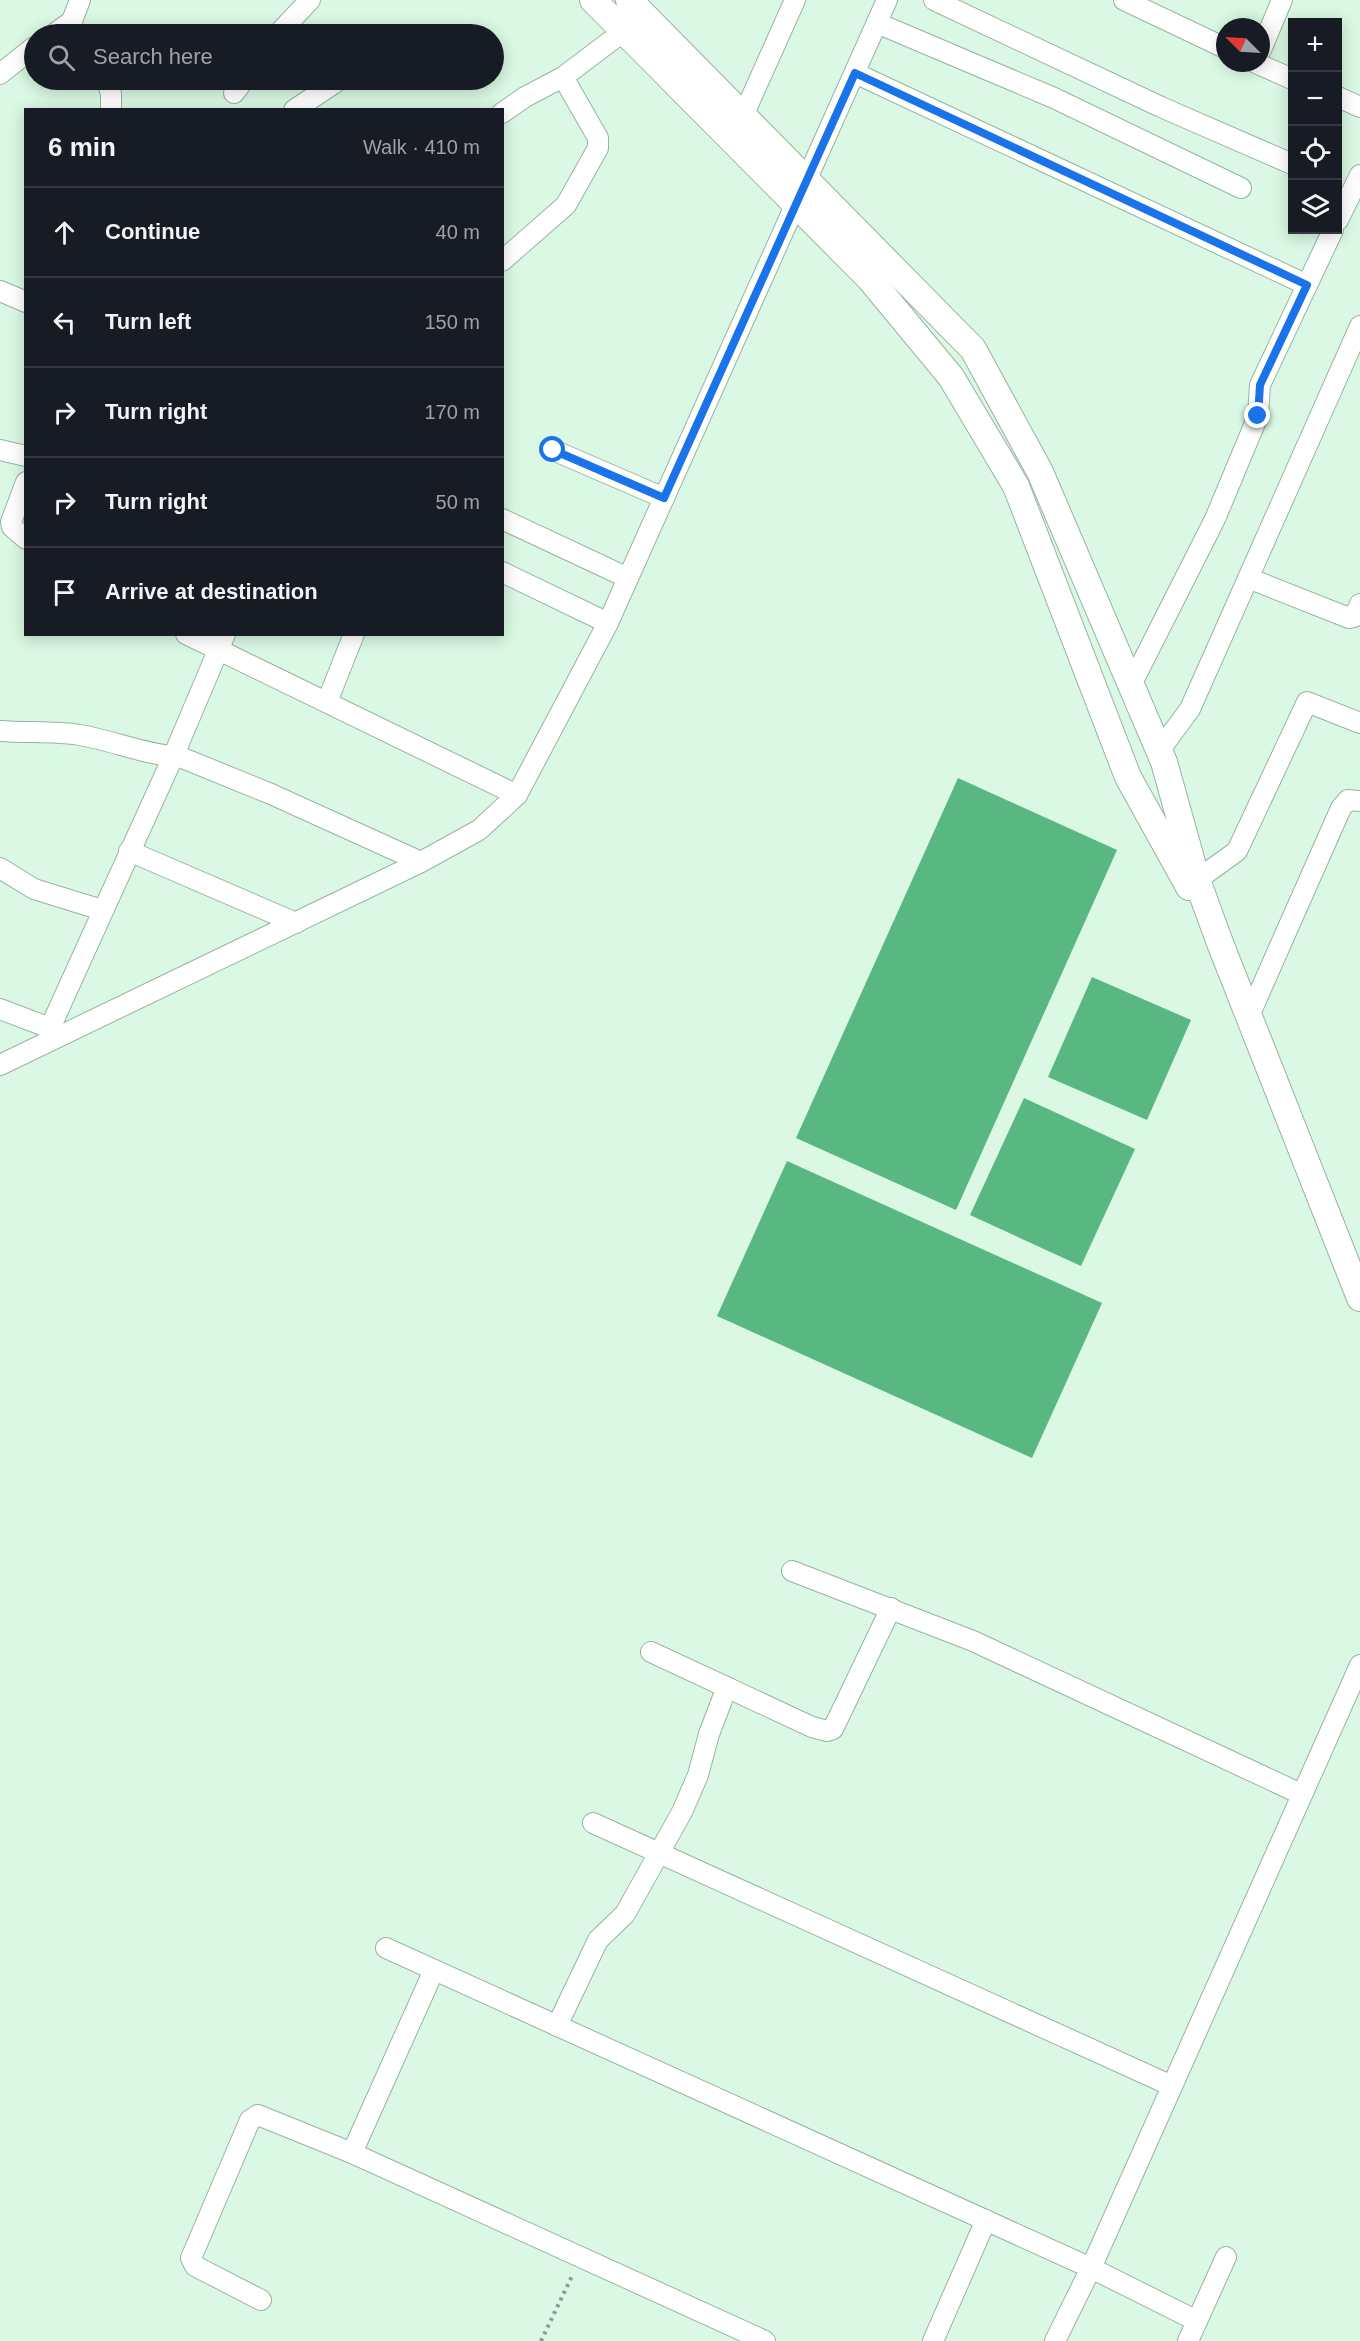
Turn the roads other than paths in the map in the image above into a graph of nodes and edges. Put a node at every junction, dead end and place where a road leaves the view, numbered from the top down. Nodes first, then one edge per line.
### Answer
1 (80, 0) edge
2 (310, 0) edge
3 (593, 0) edge
4 (795, 0) edge
5 (887, 0) edge
6 (934, 0) edge
7 (1124, 0) edge
8 (1282, 0) edge
9 (642, 5) edge
10 (877, 23) junction
11 (77, 24) edge
12 (287, 24) edge
13 (1270, 29) edge
14 (624, 31) junction
15 (1216, 44) edge
16 (24, 54) edge
17 (1270, 69) edge
18 (1, 71) edge
19 (855, 73) junction
20 (563, 77) junction
21 (1288, 77) edge
22 (110, 90) edge
23 (324, 90) edge
24 (1342, 99) edge
25 (1360, 107) edge
26 (111, 108) edge
27 (297, 108) edge
28 (504, 112) edge
29 (743, 116) junction
30 (1288, 162) edge
31 (807, 180) junction
32 (1350, 182) edge
33 (1241, 188) dead end
34 (796, 205) junction
35 (1342, 207) edge
36 (1331, 234) edge
37 (504, 259) edge
38 (1307, 285) junction
39 (0, 291) edge
40 (24, 301) edge
41 (1360, 326) edge
42 (0, 450) edge
43 (553, 450) dead end
44 (24, 456) edge
45 (24, 487) edge
46 (664, 498) junction
47 (504, 520) edge
48 (24, 537) edge
49 (504, 573) edge
50 (628, 578) junction
51 (1248, 578) junction
52 (1360, 604) edge
53 (608, 623) junction
54 (195, 636) edge
55 (353, 636) edge
56 (222, 642) edge
57 (1131, 685) junction
58 (327, 702) junction
59 (1360, 723) edge
60 (0, 732) edge
61 (1159, 751) junction
62 (173, 757) junction
63 (517, 795) junction
64 (1360, 801) edge
65 (129, 851) junction
66 (421, 862) junction
67 (0, 868) edge
68 (1197, 880) junction
69 (102, 910) junction
70 (296, 923) junction
71 (1220, 943) junction
72 (0, 1009) edge
73 (1249, 1016) junction
74 (56, 1031) junction
75 (0, 1065) edge
76 (1360, 1298) edge
77 (792, 1571) dead end
78 (891, 1608) junction
79 (651, 1652) dead end
80 (1360, 1665) edge
81 (727, 1687) junction
82 (1301, 1794) junction
83 (593, 1823) dead end
84 (659, 1853) junction
85 (386, 1948) dead end
86 (434, 1970) junction
87 (557, 2026) junction
88 (1172, 2085) junction
89 (352, 2152) junction
90 (986, 2220) junction
91 (1226, 2258) dead end
92 (1091, 2268) junction
93 (261, 2300) dead end
94 (1197, 2321) junction
95 (765, 2341) edge
96 (933, 2341) edge
97 (1055, 2341) edge
98 (1188, 2341) edge

1 - 11 street
2 - 12 street
3 - 14 main road
4 - 29 street
5 - 10 street
6 - 30 street
7 - 15 street
8 - 13 street
9 - 29 main road
10 - 19 street
10 - 33 street
14 - 20 street
14 - 34 main road
16 - 18 street
17 - 21 street
19 - 31 street
19 - 38 street
20 - 28 street
20 - 37 street
22 - 26 street
23 - 27 street
24 - 25 street
29 - 31 main road
31 - 34 street
31 - 57 main road
32 - 35 street
34 - 46 street
34 - 71 main road
36 - 38 street
38 - 57 street
39 - 40 street
41 - 51 street
42 - 44 street
43 - 46 street
45 - 48 street
46 - 50 street
47 - 50 street
49 - 53 street
50 - 53 street
51 - 52 street
51 - 61 street
53 - 63 street
54 - 56 street
55 - 58 street
56 - 58 street
56 - 62 street
57 - 61 main road
58 - 63 street
59 - 68 street
60 - 62 street
61 - 68 main road
62 - 65 street
62 - 66 street
63 - 66 street
64 - 73 street
65 - 69 street
65 - 70 street
66 - 70 street
67 - 69 street
68 - 71 main road
69 - 74 street
70 - 74 street
71 - 73 main road
72 - 74 street
73 - 76 main road
74 - 75 street
77 - 78 street
78 - 81 street
78 - 82 street
79 - 81 street
80 - 82 street
81 - 84 street
82 - 88 street
83 - 84 street
84 - 87 street
84 - 88 street
85 - 86 street
86 - 87 street
86 - 89 street
87 - 90 street
88 - 92 street
89 - 93 street
89 - 95 street
90 - 92 street
90 - 96 street
91 - 94 street
92 - 94 street
92 - 97 street
94 - 98 street

